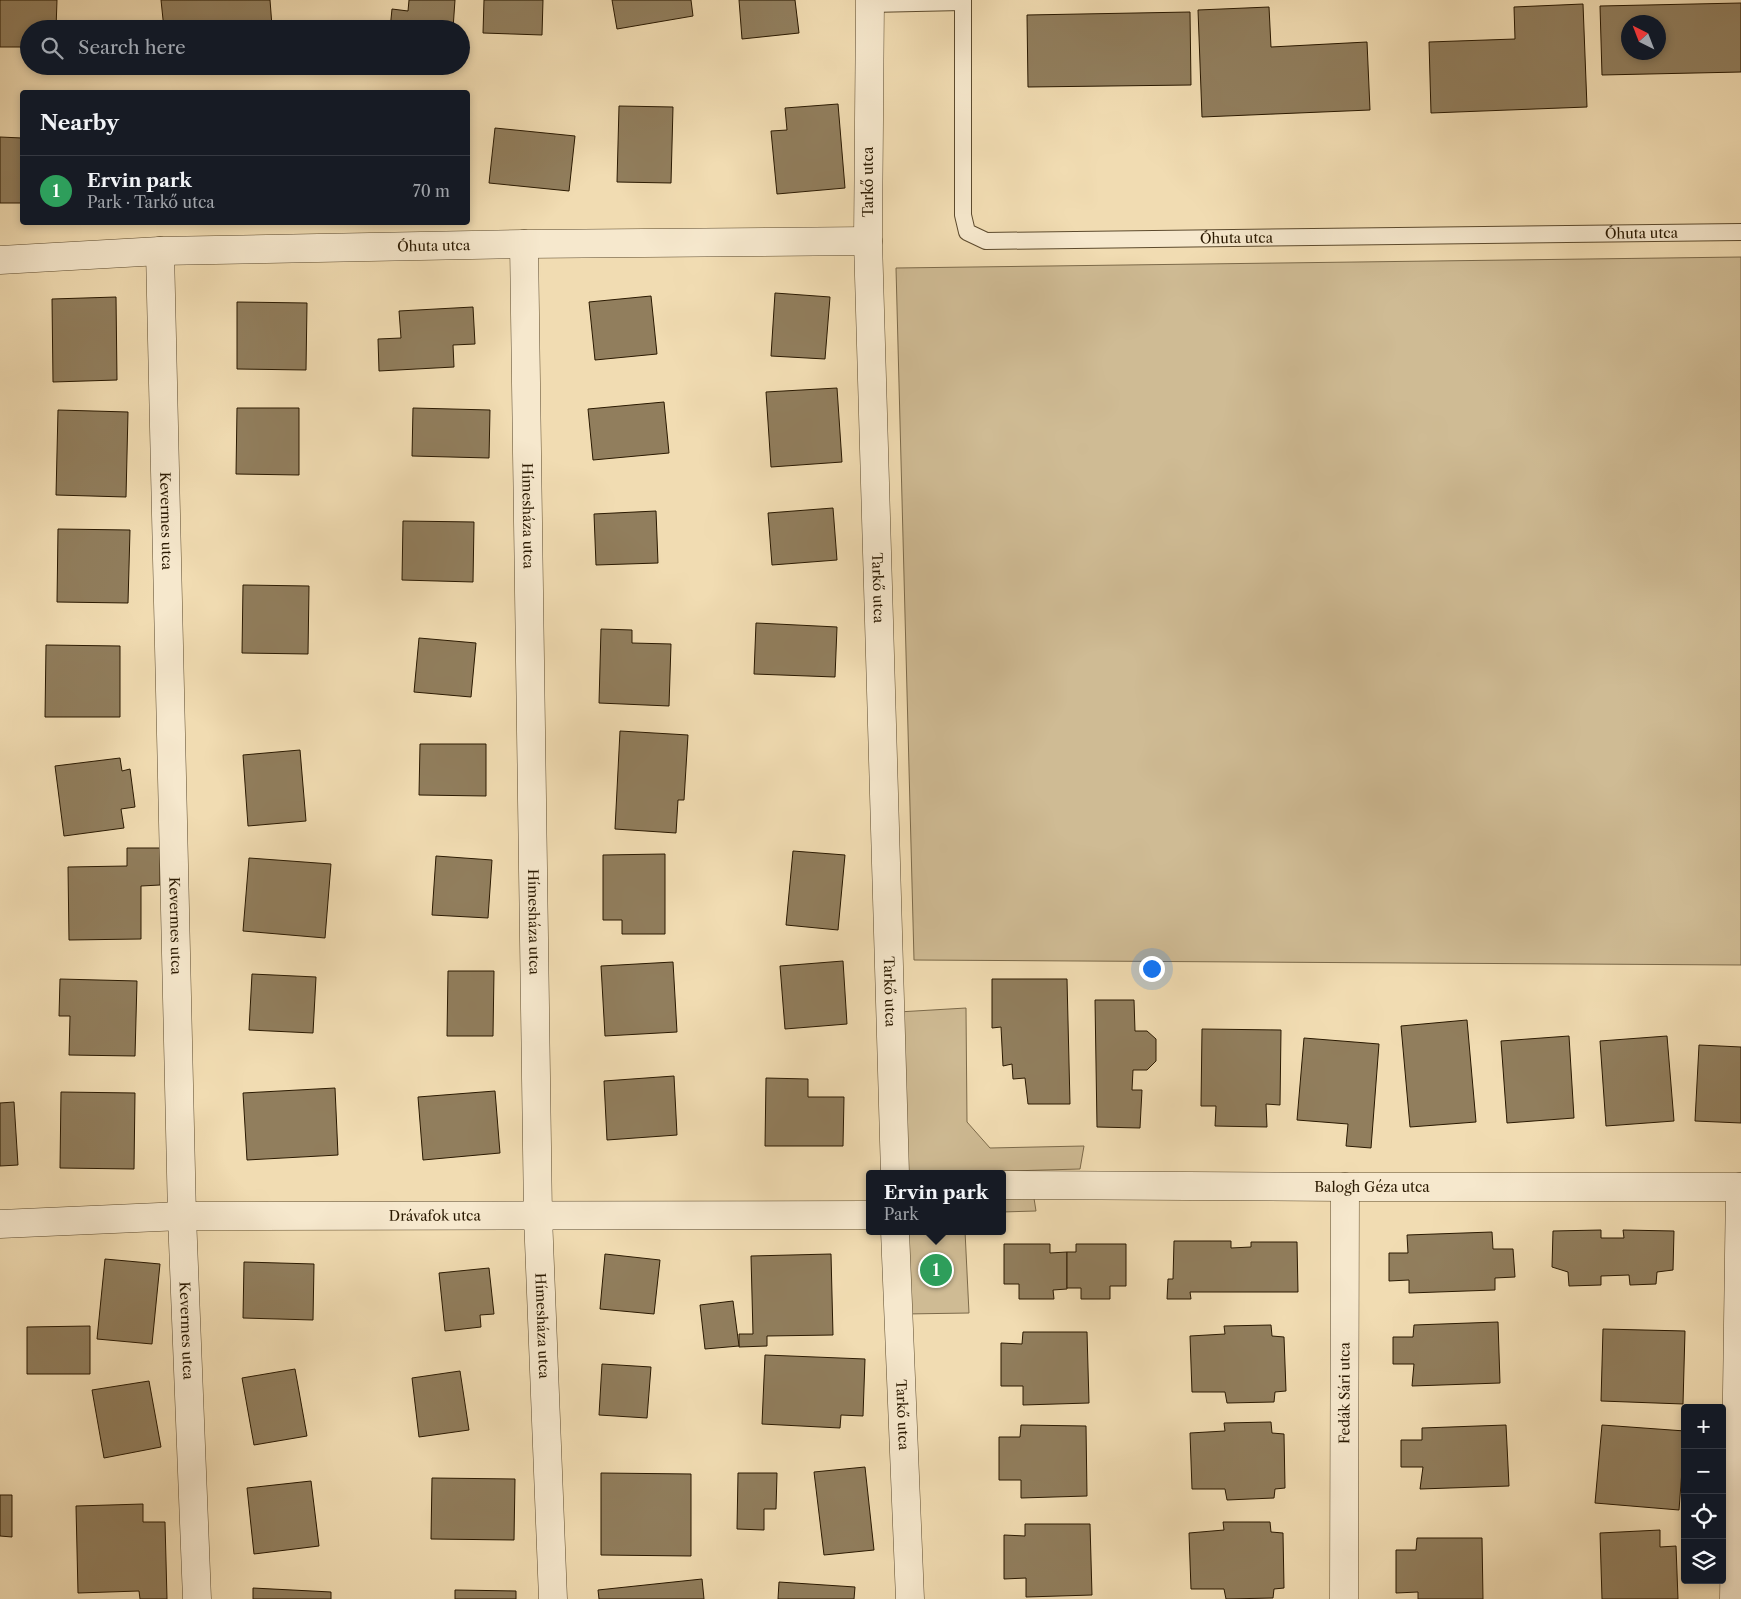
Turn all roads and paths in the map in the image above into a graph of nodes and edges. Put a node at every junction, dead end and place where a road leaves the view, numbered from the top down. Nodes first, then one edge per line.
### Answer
1 (963, 1) edge
2 (870, 2) edge
3 (1741, 232) edge
4 (868, 241) junction
5 (524, 244) junction
6 (160, 251) junction
7 (0, 260) edge
8 (894, 1170) edge
9 (1006, 1185) edge
10 (1345, 1187) junction
11 (1740, 1187) edge
12 (866, 1215) edge
13 (182, 1216) junction
14 (538, 1216) junction
15 (0, 1224) edge
16 (895, 1235) edge
17 (196, 1599) edge
18 (553, 1599) edge
19 (910, 1599) edge
20 (1344, 1599) edge
21 (1734, 1599) edge

1 - 2 lane
1 - 3 lane, Óhuta utca
2 - 4 street, Tarkő utca
4 - 5 street, Óhuta utca
4 - 8 street, Tarkő utca
5 - 6 street, Óhuta utca
5 - 14 street, Hímesháza utca
6 - 7 street, Óhuta utca
6 - 13 street, Kevermes utca
9 - 10 street, Balogh Géza utca
10 - 11 street, Balogh Géza utca
10 - 20 street, Fedák Sári utca
11 - 21 street
12 - 14 street, Drávafok utca
13 - 14 street, Drávafok utca
13 - 15 street, Drávafok utca
13 - 17 street, Kevermes utca
14 - 18 street, Hímesháza utca
16 - 19 street, Tarkő utca

